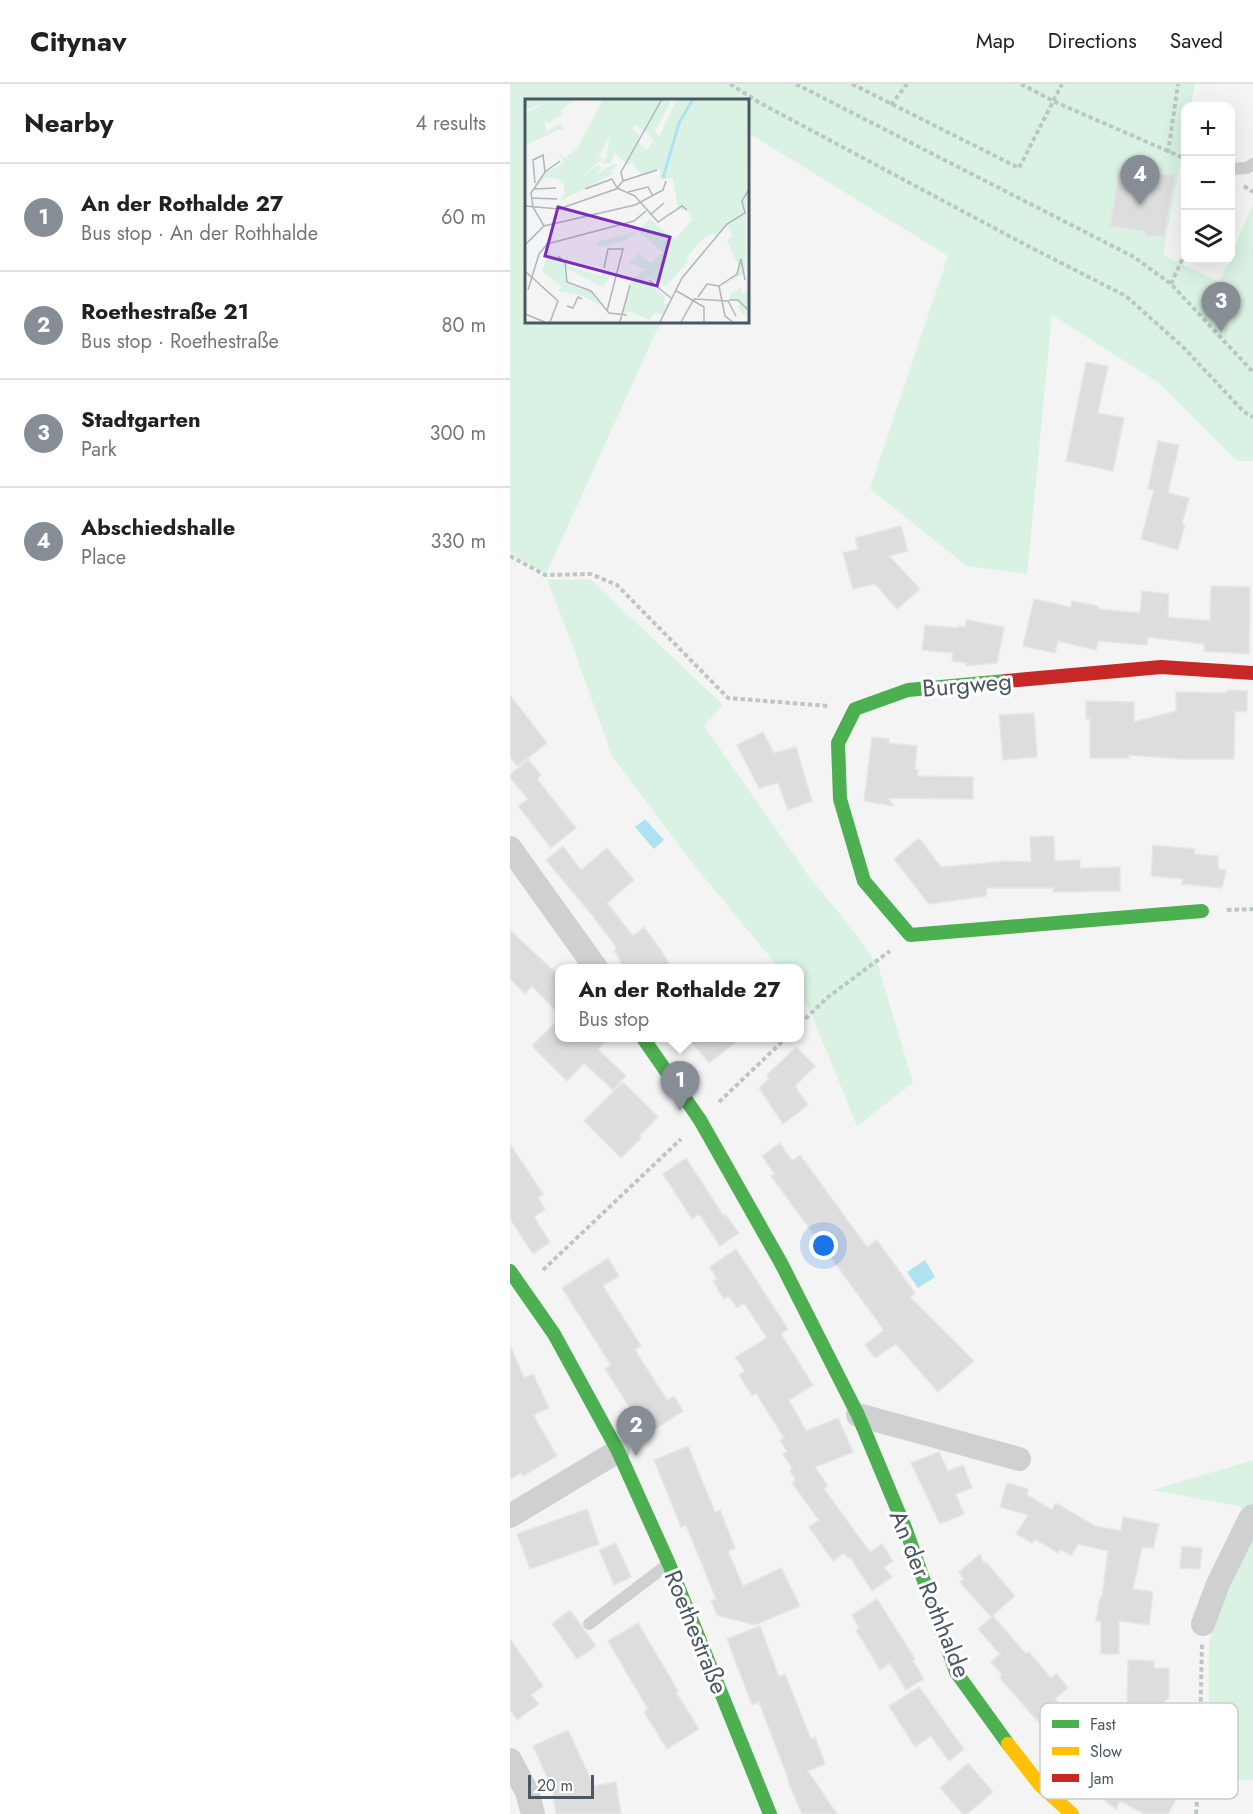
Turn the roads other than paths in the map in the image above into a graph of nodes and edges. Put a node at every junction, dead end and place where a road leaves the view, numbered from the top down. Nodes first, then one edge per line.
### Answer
1 (1253, 164) edge
2 (1235, 169) edge
3 (1253, 673) edge
4 (510, 849) edge
5 (1202, 911) dead end
6 (592, 964) edge
7 (646, 1042) edge
8 (510, 1271) edge
9 (858, 1415) junction
10 (618, 1451) junction
11 (1019, 1459) dead end
12 (510, 1516) edge
13 (1253, 1516) edge
14 (669, 1564) junction
15 (589, 1624) dead end
16 (1203, 1624) road end
17 (510, 1760) edge
18 (1040, 1785) edge
19 (1055, 1799) edge
20 (533, 1814) edge
21 (770, 1814) edge
22 (1072, 1814) edge

1 - 2 lane
3 - 5 street, Burgweg
4 - 6 street
7 - 9 street, An der Rothhalde
8 - 10 street, Roethestraße
9 - 11 street
9 - 18 street, An der Rothhalde
10 - 12 street
10 - 14 street, Roethestraße
13 - 16 street
14 - 15 lane
14 - 21 street, Roethestraße
17 - 20 street
19 - 22 street, An der Rothhalde

